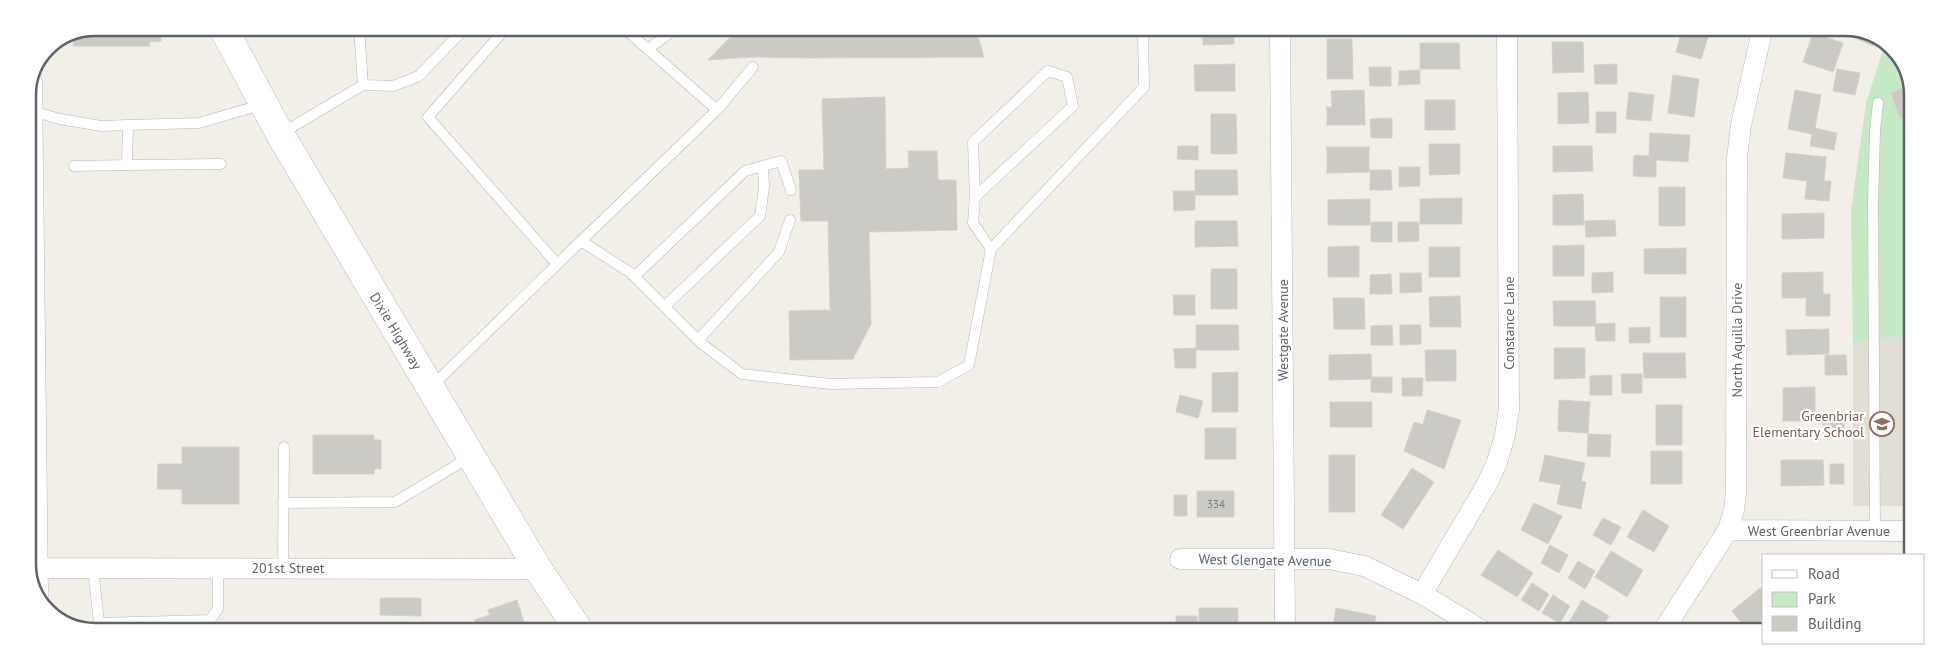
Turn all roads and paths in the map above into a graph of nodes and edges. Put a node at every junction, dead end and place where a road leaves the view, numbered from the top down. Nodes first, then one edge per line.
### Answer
1 (227, 36) edge
2 (360, 36) edge
3 (457, 36) edge
4 (499, 36) edge
5 (634, 36) edge
6 (666, 36) edge
7 (1144, 36) edge
8 (1280, 36) edge
9 (1506, 36) edge
10 (1761, 36) edge
11 (648, 49) junction
12 (753, 67) dead end
13 (363, 85) junction
14 (264, 104) junction
15 (1878, 104) dead end
16 (717, 110) junction
17 (36, 112) edge
18 (128, 126) junction
19 (280, 134) junction
20 (221, 164) dead end
21 (127, 165) junction
22 (74, 166) dead end
23 (763, 166) junction
24 (791, 190) dead end
25 (975, 196) junction
26 (790, 220) dead end
27 (581, 241) junction
28 (991, 249) junction
29 (557, 264) junction
30 (635, 276) junction
31 (665, 306) junction
32 (698, 340) junction
33 (430, 388) junction
34 (284, 447) dead end
35 (471, 457) junction
36 (283, 503) junction
37 (1728, 530) junction
38 (1904, 531) edge
39 (1875, 532) junction
40 (1180, 559) dead end
41 (1284, 559) junction
42 (36, 568) edge
43 (93, 568) junction
44 (218, 568) junction
45 (283, 568) junction
46 (538, 569) junction
47 (1422, 594) junction
48 (98, 623) edge
49 (154, 623) edge
50 (574, 623) edge
51 (1285, 623) edge
52 (1470, 623) edge
53 (1668, 623) edge

1 - 14 main road, Dixie Highway
2 - 13 lane
3 - 13 lane
4 - 29 lane
5 - 11 lane
6 - 11 lane
7 - 28 lane
8 - 41 street, Westgate Avenue
9 - 47 street, Constance Lane
10 - 37 street, North Aquilla Drive
11 - 16 lane
12 - 16 lane
13 - 19 lane
14 - 18 lane
14 - 19 main road, Dixie Highway
15 - 39 lane
16 - 27 lane
17 - 18 lane
18 - 21 lane
19 - 33 main road, Dixie Highway
20 - 21 lane
21 - 22 lane
23 - 24 lane
23 - 30 lane
23 - 31 lane
25 - 25 lane
25 - 28 lane
26 - 32 lane
27 - 29 lane
27 - 30 lane
28 - 32 lane
29 - 33 lane
30 - 31 lane
31 - 32 lane
33 - 35 main road, Dixie Highway
34 - 36 lane
35 - 36 lane
35 - 46 main road, Dixie Highway
36 - 45 lane
37 - 39 street, West Greenbriar Avenue
37 - 53 street, North Aquilla Drive
38 - 39 street, West Greenbriar Avenue
40 - 41 street, West Glengate Avenue
41 - 47 street, West Glengate Avenue
41 - 51 street, Westgate Avenue
42 - 43 street, 201st Street
43 - 44 street, 201st Street
43 - 48 lane
44 - 45 street, 201st Street
44 - 49 lane
45 - 46 street, 201st Street
46 - 50 main road, Dixie Highway
47 - 52 street, West Glengate Avenue

